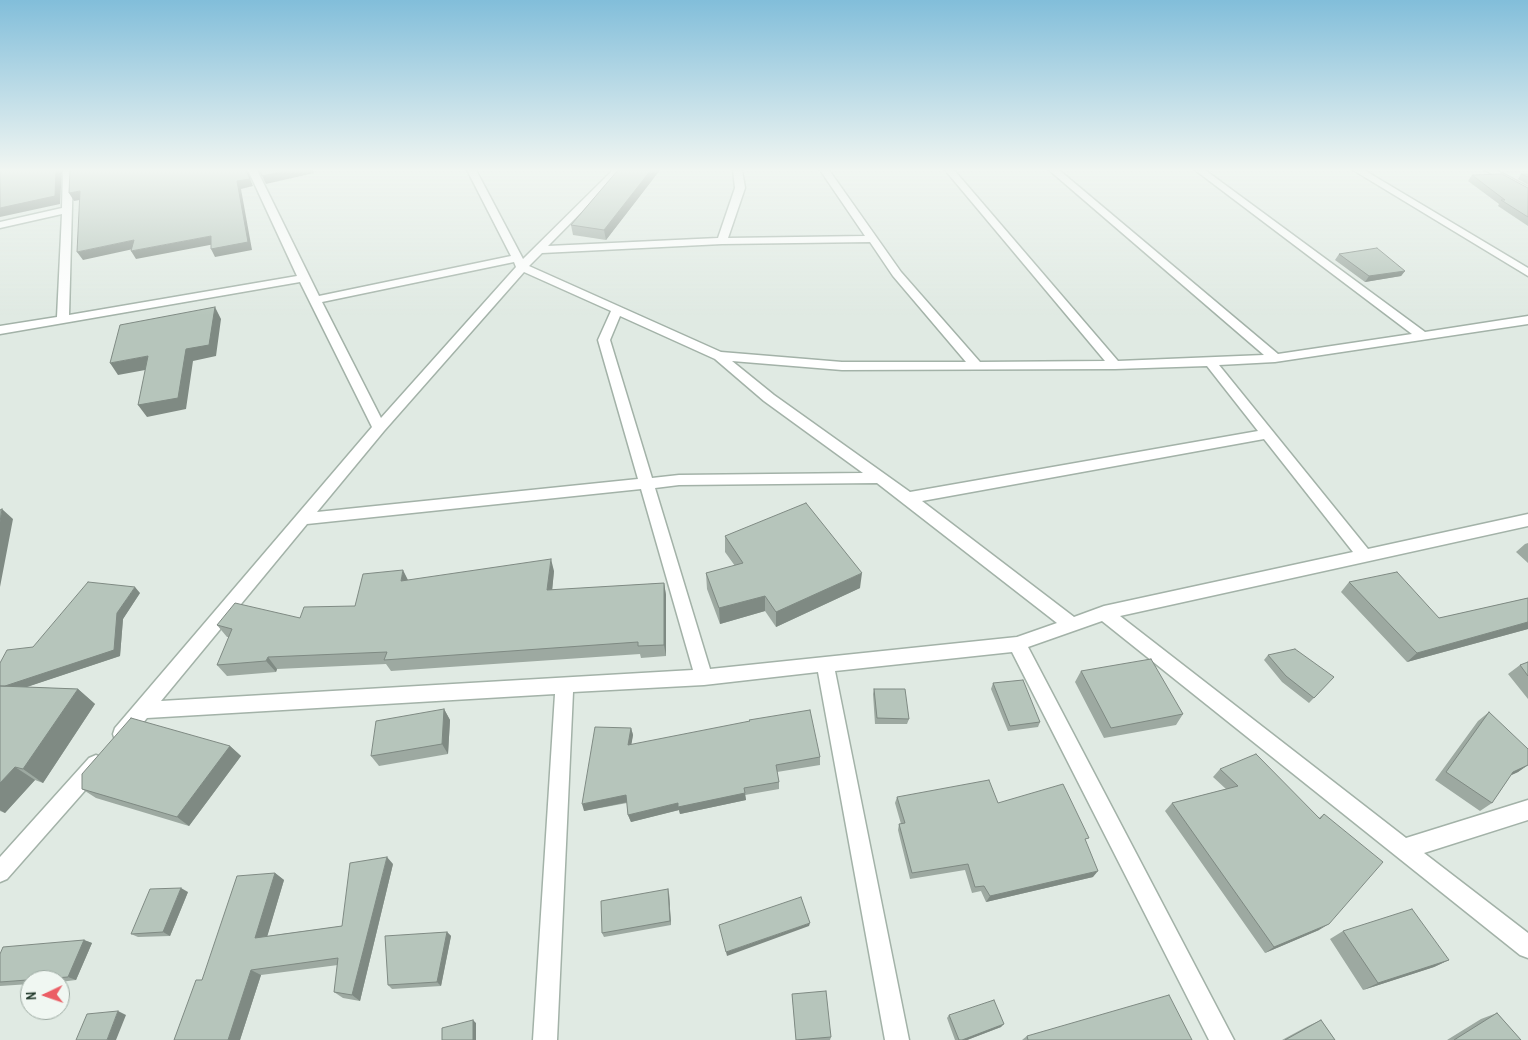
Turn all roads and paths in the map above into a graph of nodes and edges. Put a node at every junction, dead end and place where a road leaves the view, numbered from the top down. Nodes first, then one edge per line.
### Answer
1 (28, 219) edge
2 (66, 219) edge
3 (275, 219) edge
4 (496, 219) edge
5 (569, 219) edge
6 (730, 219) edge
7 (858, 219) edge
8 (990, 219) edge
9 (1111, 219) edge
10 (1265, 219) edge
11 (1438, 219) edge
12 (0, 225) edge
13 (873, 240) junction
14 (722, 241) junction
15 (538, 250) junction
16 (519, 263) junction
17 (1528, 273) edge
18 (304, 278) junction
19 (314, 300) junction
20 (617, 310) junction
21 (63, 319) junction
22 (1528, 320) edge
23 (0, 330) edge
24 (1422, 336) junction
25 (719, 356) junction
26 (1275, 358) junction
27 (1210, 362) junction
28 (1115, 365) junction
29 (976, 366) junction
30 (379, 428) junction
31 (1266, 434) junction
32 (880, 478) junction
33 (646, 483) junction
34 (908, 498) junction
35 (303, 519) junction
36 (1528, 520) edge
37 (1365, 556) junction
38 (1104, 613) junction
39 (1071, 624) junction
40 (1017, 644) junction
41 (826, 664) junction
42 (704, 677) junction
43 (564, 685) junction
44 (144, 710) junction
45 (1528, 810) edge
46 (1404, 849) junction
47 (0, 872) edge
48 (1528, 947) edge
49 (545, 1040) edge
50 (897, 1040) edge
51 (1222, 1040) edge

1 - 12 street
2 - 21 street
3 - 18 street
4 - 16 street
5 - 15 street
6 - 14 street
7 - 13 street
8 - 28 street
9 - 26 street
10 - 24 street
11 - 17 street
13 - 14 street
13 - 29 street
14 - 15 street
15 - 16 street
16 - 19 street
16 - 20 street
16 - 30 street
18 - 19 street
18 - 21 street
19 - 30 street
20 - 25 street
20 - 33 street
21 - 23 street
22 - 24 street
24 - 26 street
25 - 29 street
25 - 32 street
26 - 27 street
27 - 28 street
27 - 31 street
28 - 29 street
30 - 35 street
31 - 34 street
31 - 37 street
32 - 33 street
32 - 34 street
33 - 35 street
33 - 42 street
34 - 39 street
35 - 44 street
36 - 37 street
37 - 38 street
38 - 39 street
38 - 46 street
39 - 40 street
40 - 41 street
40 - 51 street
41 - 42 street
41 - 50 street
42 - 43 street
43 - 44 street
43 - 49 street
44 - 47 street
45 - 46 street
46 - 48 street

